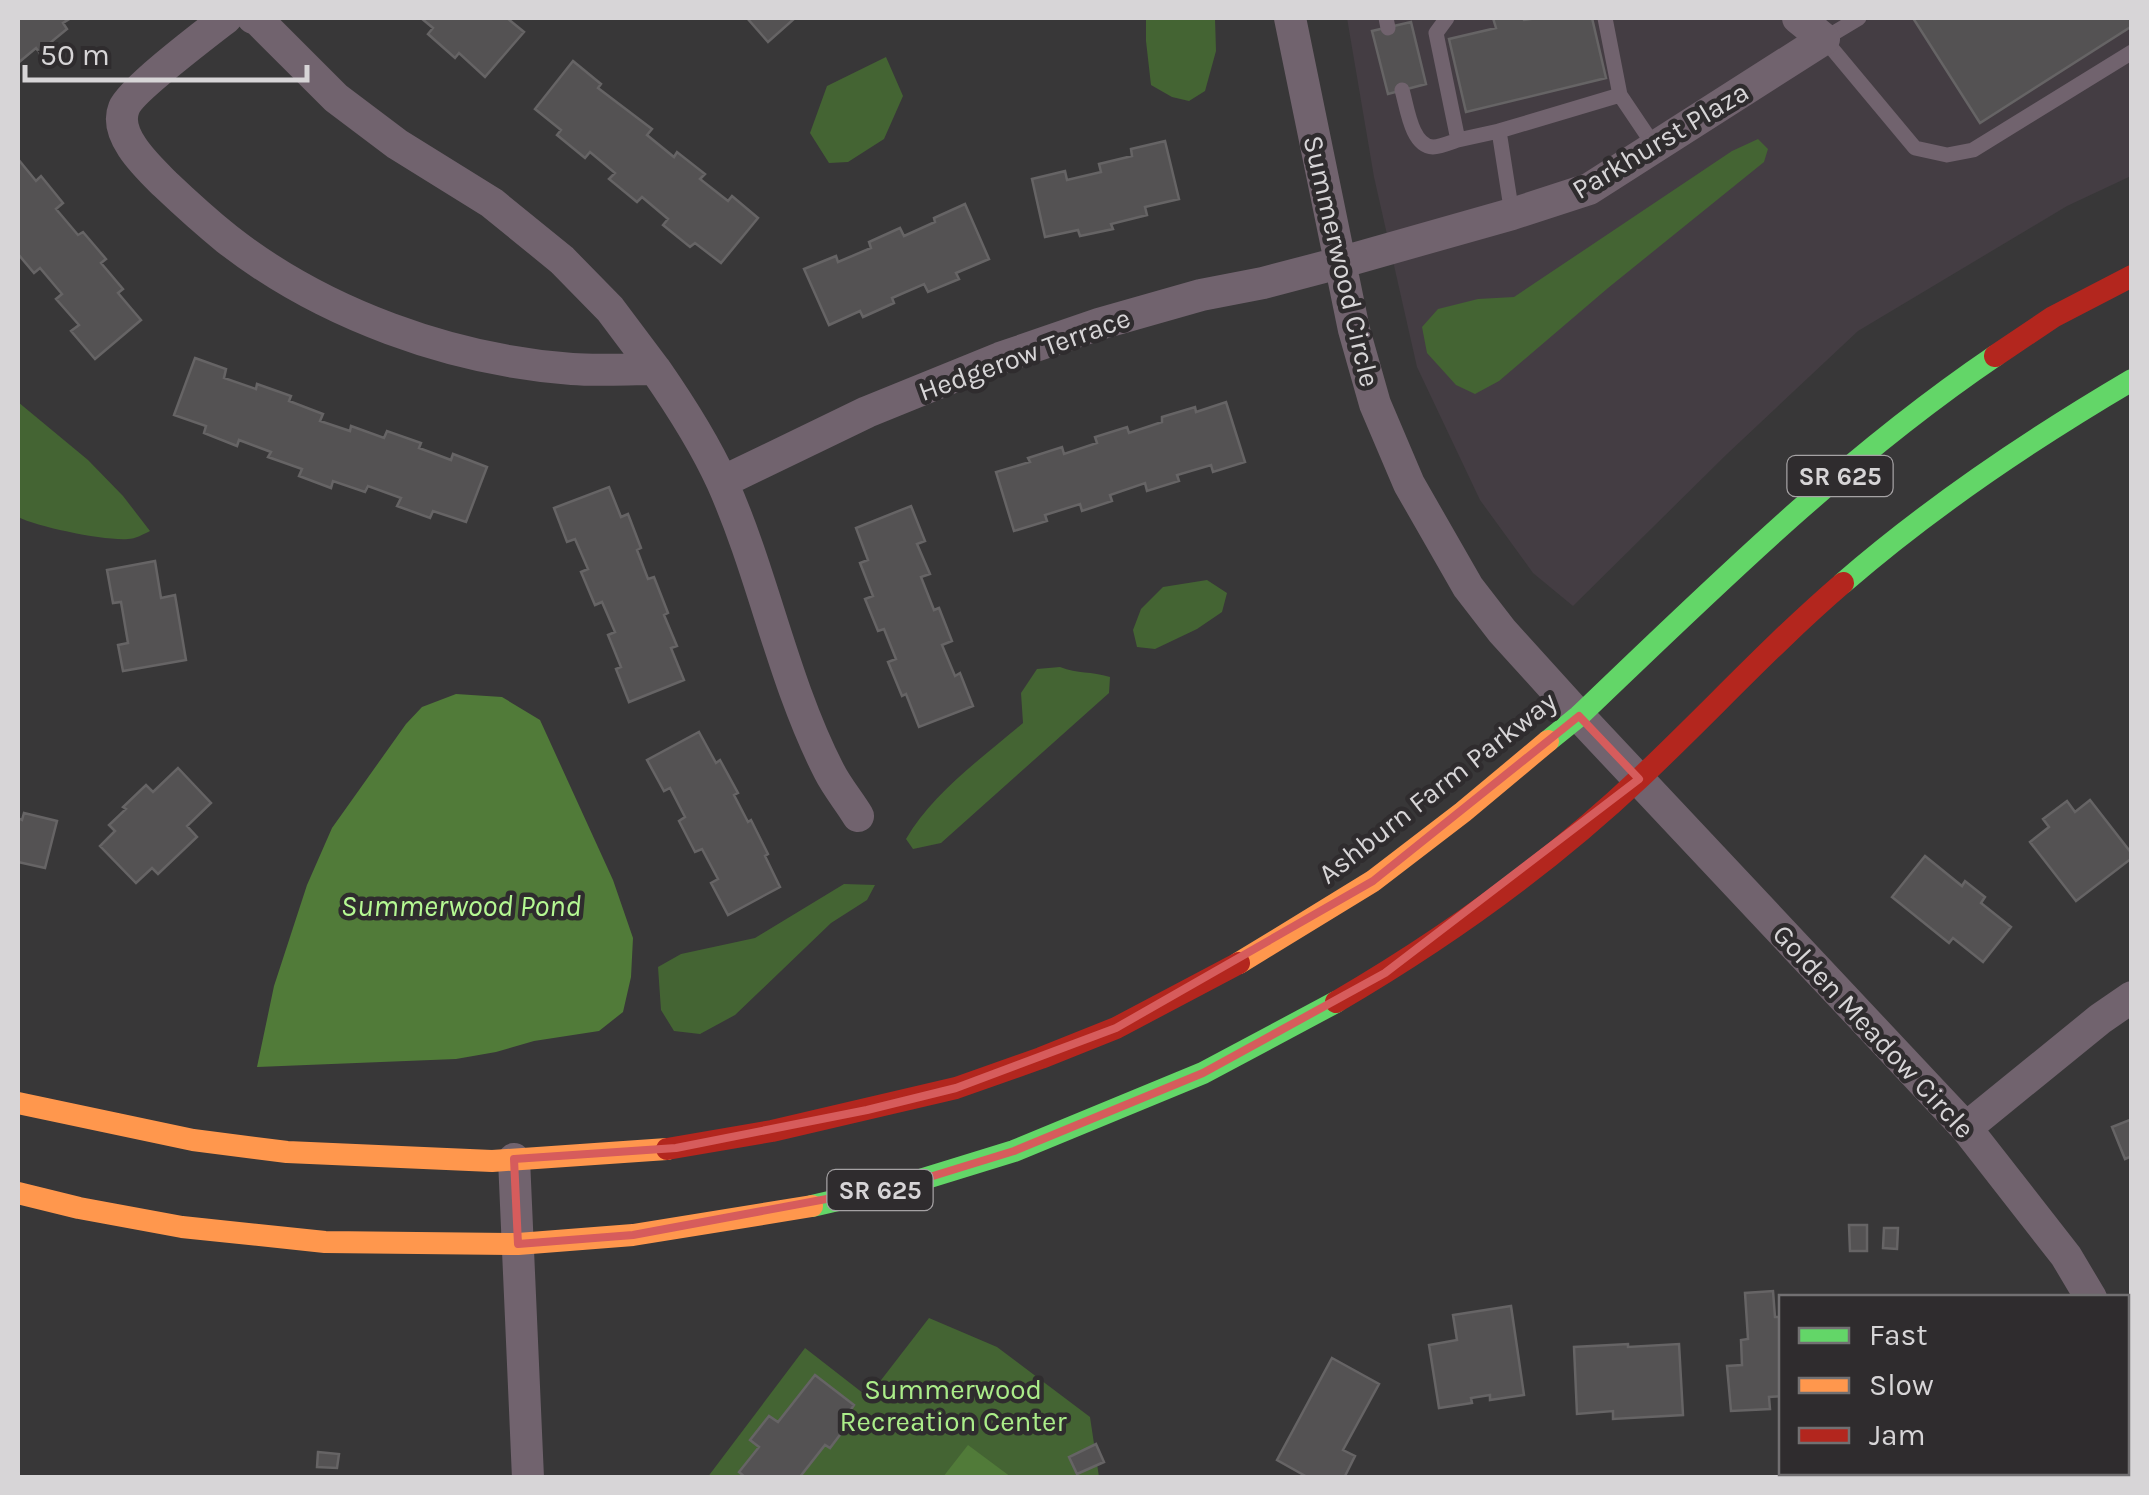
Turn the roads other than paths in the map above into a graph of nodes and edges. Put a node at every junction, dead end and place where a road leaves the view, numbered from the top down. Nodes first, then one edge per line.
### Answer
1 (226, 18) edge
2 (253, 18) edge
3 (1290, 18) edge
4 (1447, 18) edge
5 (1605, 18) edge
6 (1798, 18) edge
7 (1860, 18) edge
8 (1824, 40) junction
9 (2132, 52) edge
10 (1402, 90) dead end
11 (1620, 95) junction
12 (1499, 131) junction
13 (1458, 140) junction
14 (1655, 147) junction
15 (1512, 214) junction
16 (1339, 263) junction
17 (2132, 276) edge
18 (656, 369) junction
19 (2132, 380) edge
20 (722, 482) junction
21 (1579, 716) junction
22 (1638, 779) junction
23 (858, 816) dead end
24 (2132, 996) edge
25 (18, 1103) edge
26 (1966, 1128) junction
27 (514, 1160) junction
28 (18, 1192) edge
29 (518, 1244) junction
30 (2089, 1295) edge
31 (528, 1478) edge

1 - 18 street
2 - 18 street
3 - 16 street, Summerwood Circle
4 - 13 lane
5 - 11 lane
6 - 8 street
7 - 8 lane
8 - 9 lane
8 - 14 street, Parkhurst Plaza
10 - 13 lane
11 - 12 lane
11 - 14 lane
12 - 13 lane
12 - 15 lane
14 - 15 street, Parkhurst Plaza
15 - 16 street, Parkhurst Plaza
16 - 20 street, Hedgerow Terrace
16 - 21 street, Summerwood Circle
17 - 21 main road, Ashburn Farm Parkway / SR 625
18 - 20 street
19 - 22 main road, SR 625
20 - 23 street
21 - 22 street, Summerwood Circle
21 - 27 main road, Ashburn Farm Parkway / SR 625
22 - 26 street, Golden Meadow Circle
22 - 29 main road, SR 625
24 - 26 street
25 - 27 main road, Ashburn Farm Parkway / SR 625
26 - 30 street, Golden Meadow Circle
27 - 29 street
28 - 29 main road, SR 625
29 - 31 street

